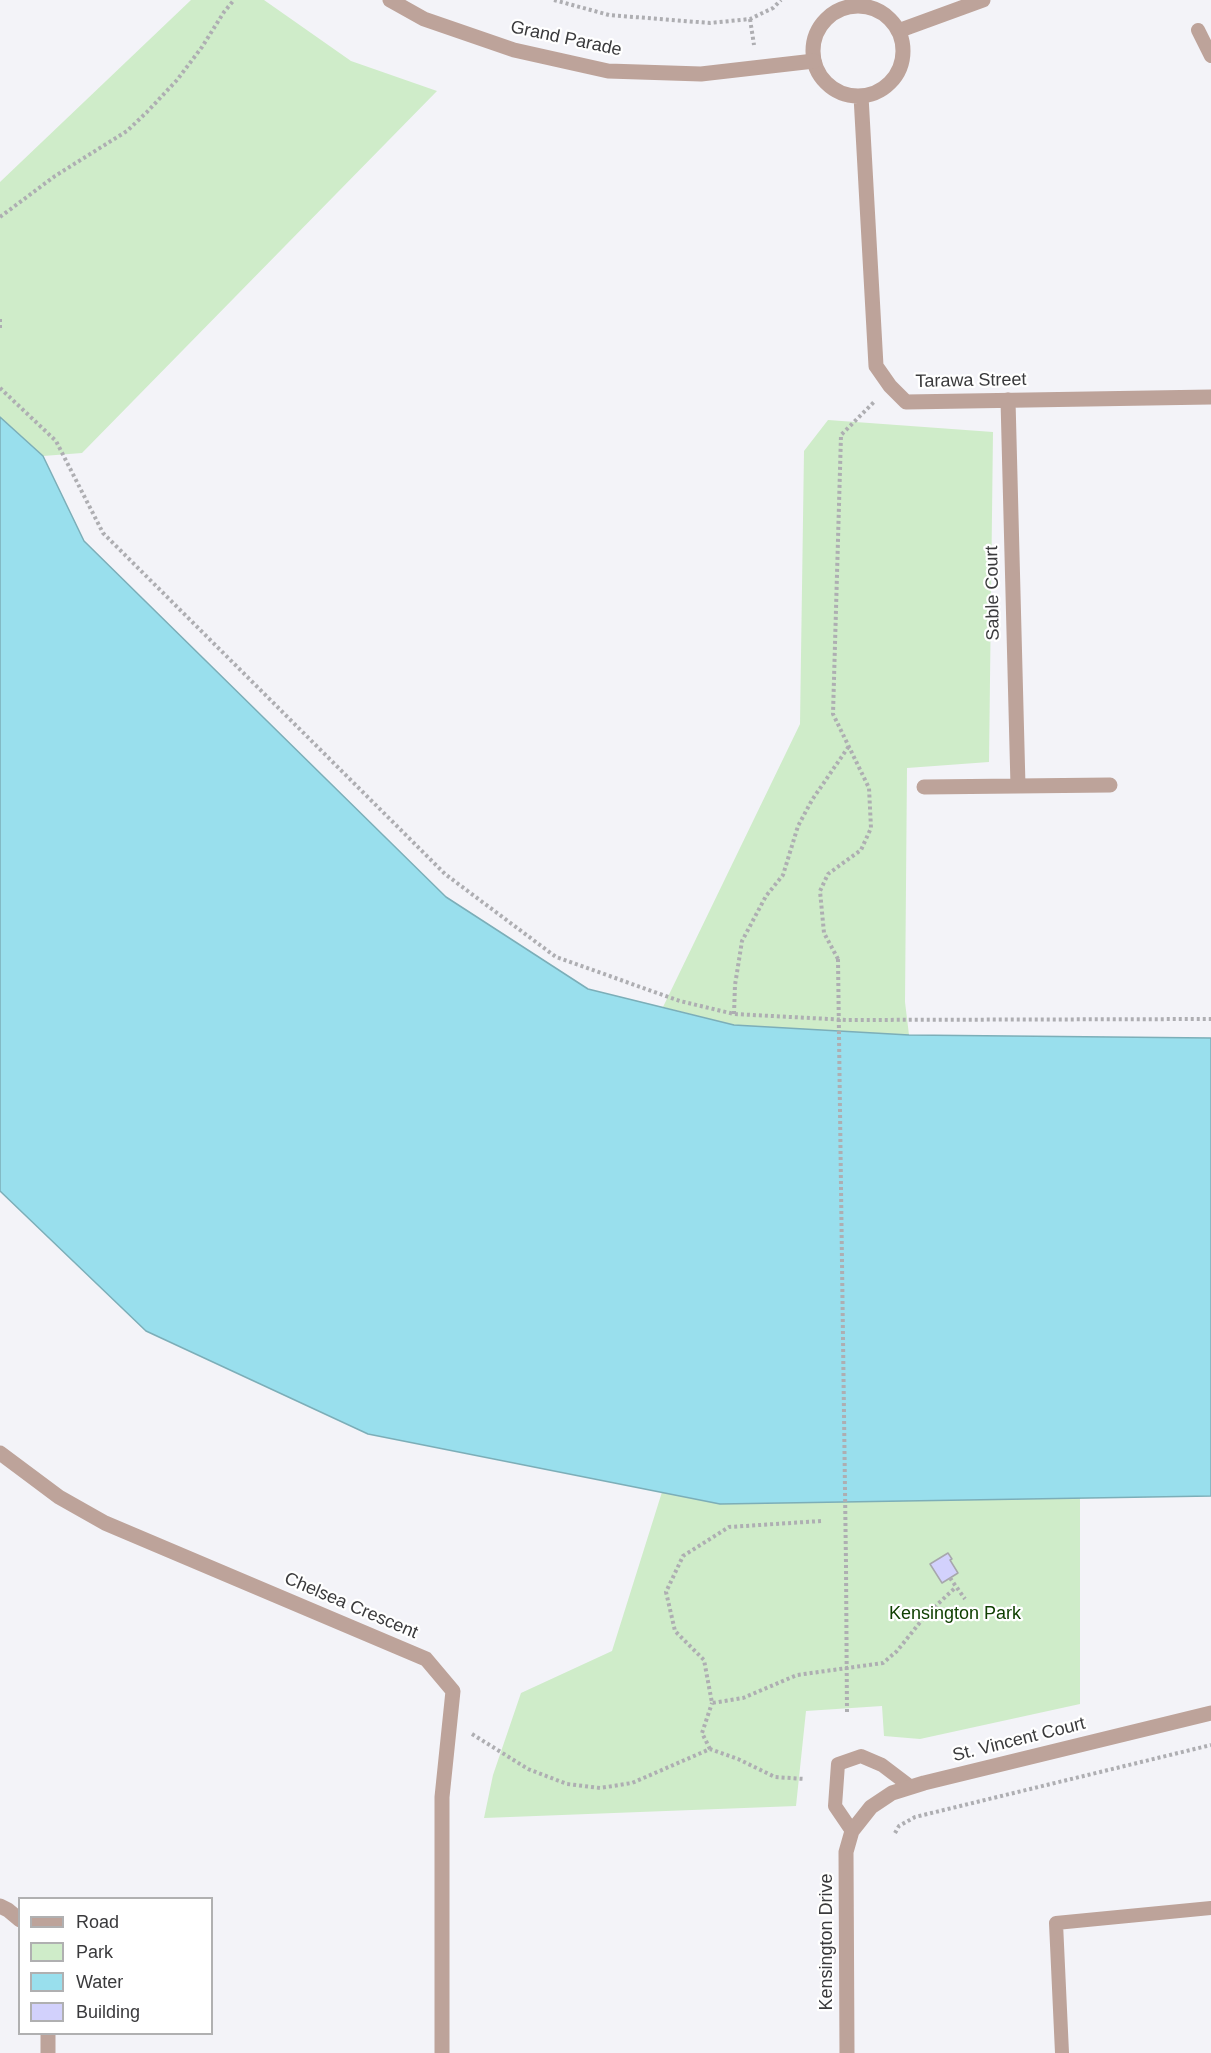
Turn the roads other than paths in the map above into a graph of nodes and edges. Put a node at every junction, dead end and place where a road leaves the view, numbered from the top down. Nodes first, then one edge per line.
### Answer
1 (390, 0) edge
2 (983, 0) edge
3 (1198, 30) dead end
4 (898, 31) junction
5 (1211, 56) edge
6 (814, 61) junction
7 (861, 96) junction
8 (1211, 397) edge
9 (1008, 400) junction
10 (1110, 785) dead end
11 (1017, 786) junction
12 (924, 787) dead end
13 (0, 1453) edge
14 (1211, 1713) edge
15 (911, 1787) junction
16 (852, 1831) junction
17 (0, 1906) edge
18 (1211, 1908) edge
19 (18, 1918) edge
20 (48, 2035) edge
21 (48, 2053) edge
22 (442, 2053) edge
23 (847, 2053) edge
24 (1062, 2053) edge

1 - 6 street, Grand Parade
2 - 4 street
3 - 5 lane
4 - 6 street
4 - 7 street
6 - 7 street
7 - 9 street, Tarawa Street
8 - 9 street, Tarawa Street
9 - 11 street, Sable Court
10 - 11 street
11 - 12 street
13 - 22 street, Chelsea Crescent
14 - 15 street, St. Vincent Court
15 - 16 street, St. Vincent Court
15 - 16 lane
16 - 23 street, Kensington Drive
17 - 19 street
18 - 24 lane
20 - 21 street

